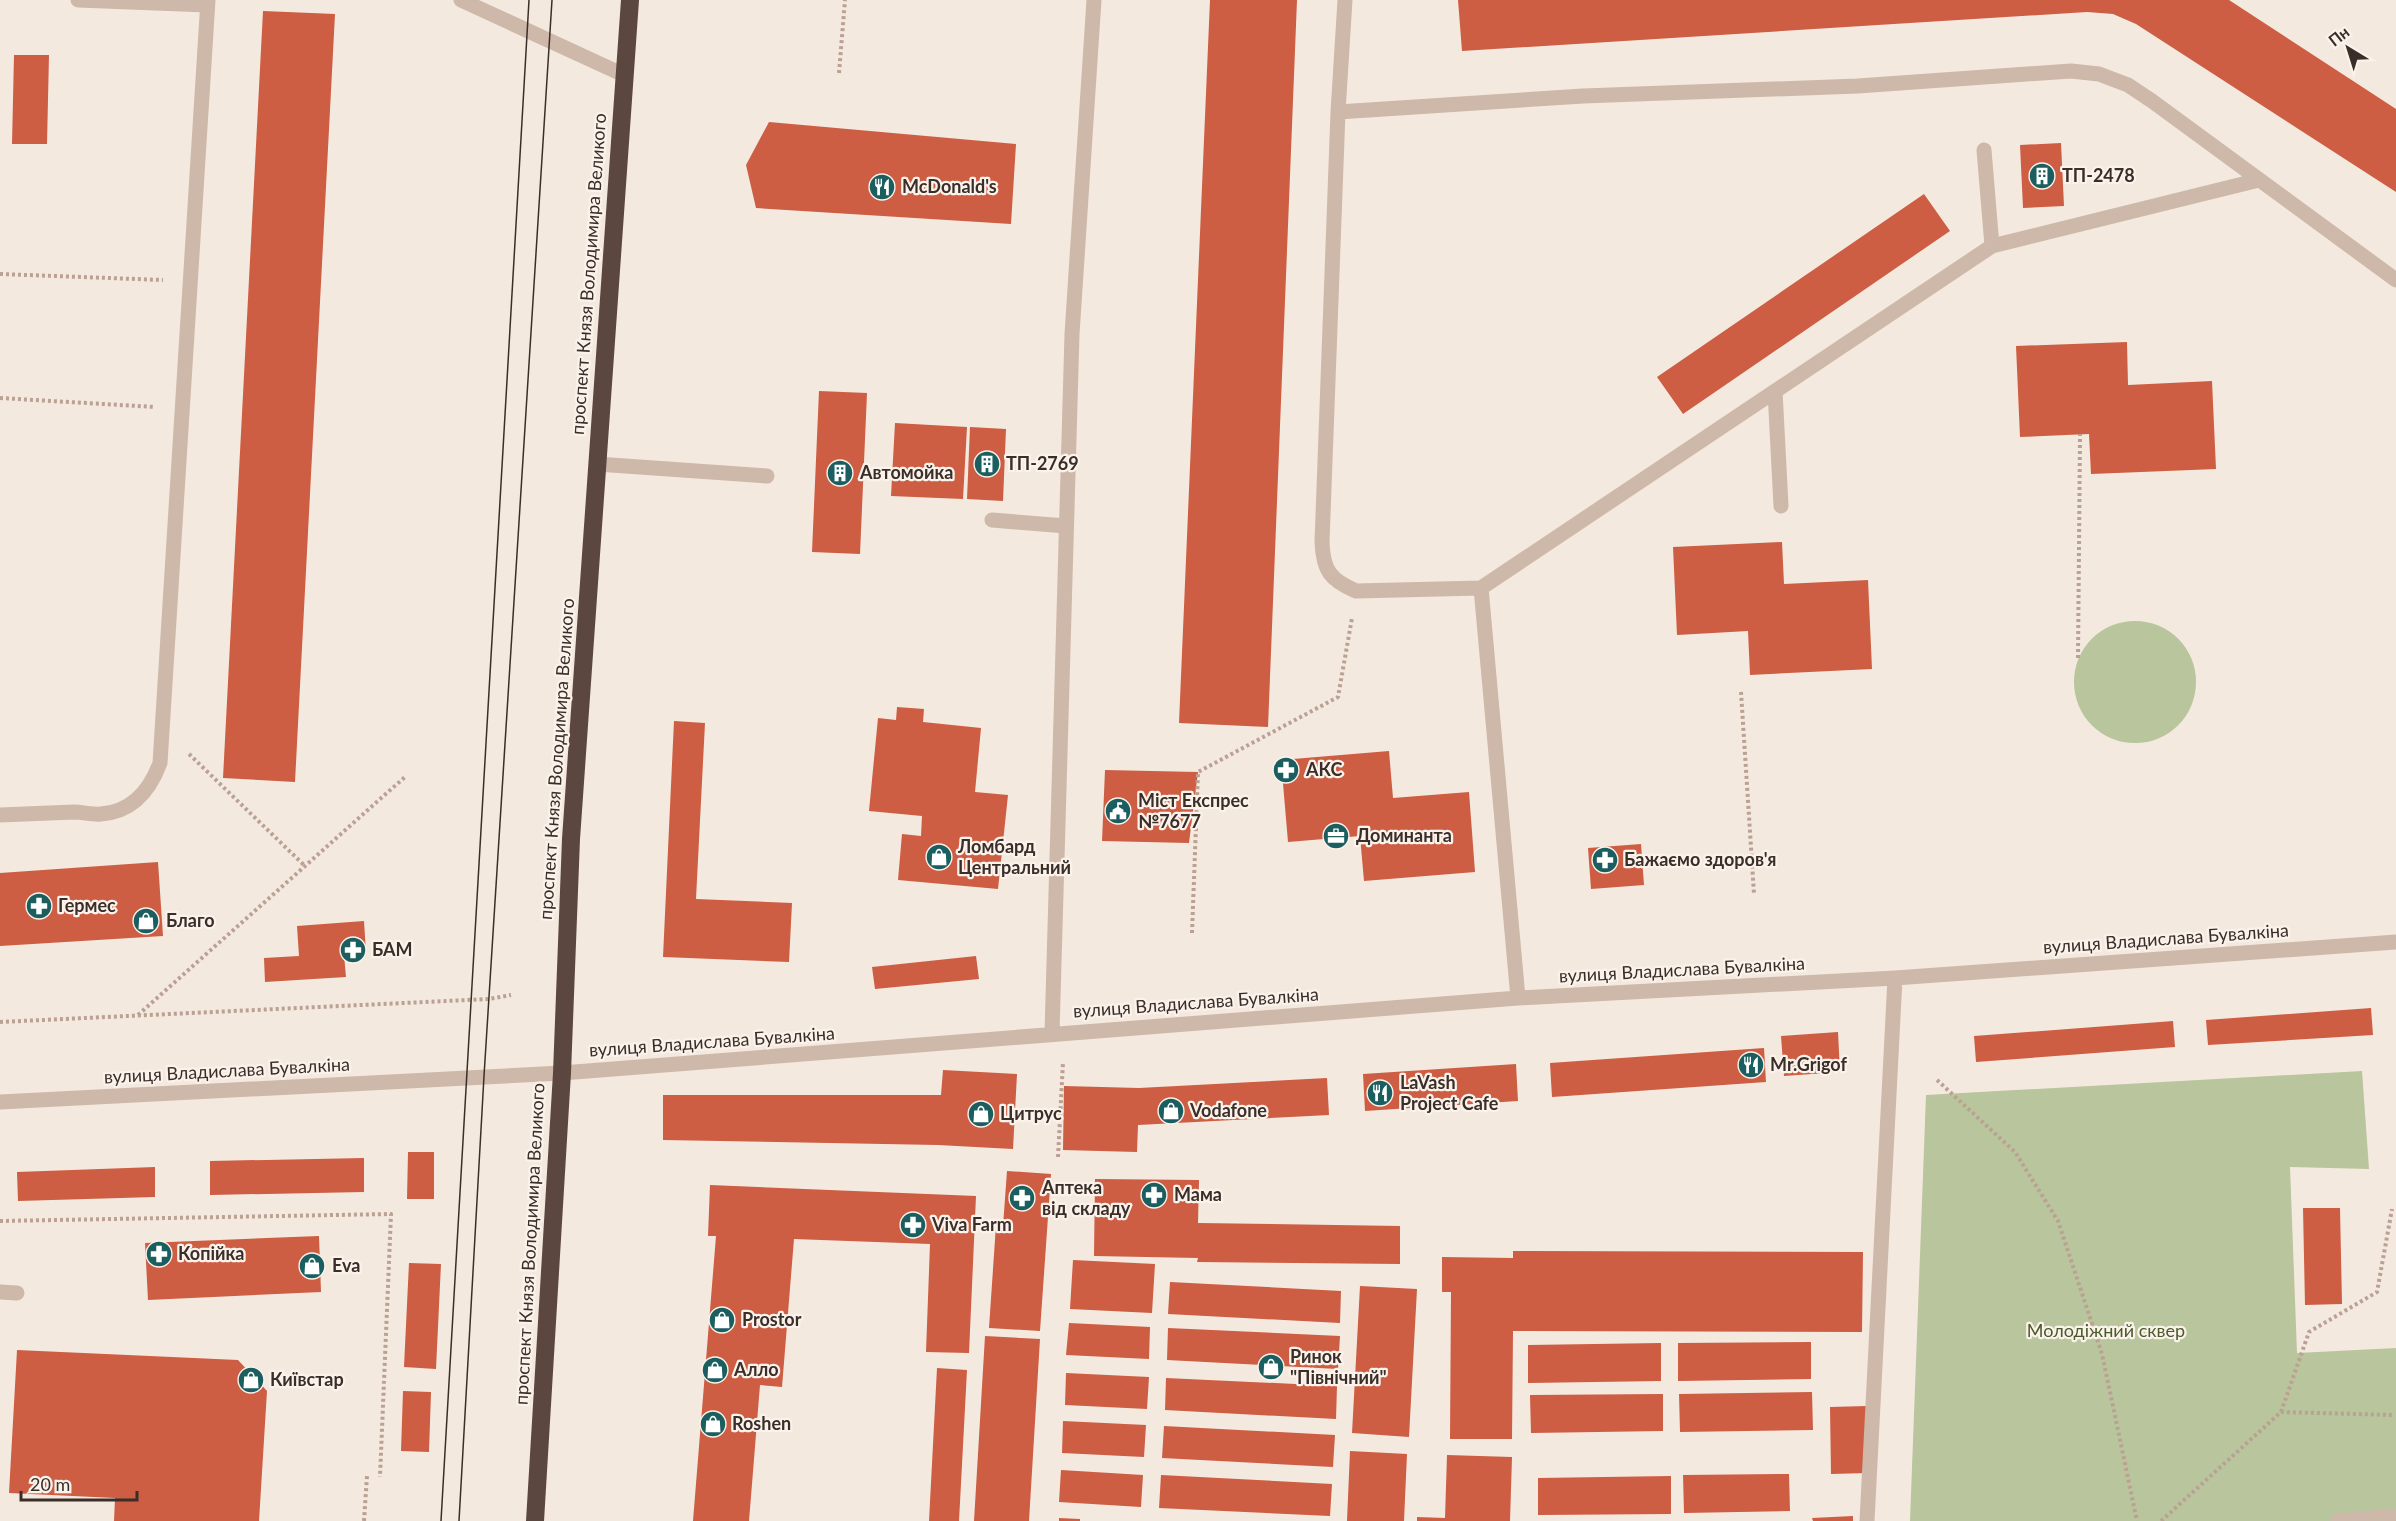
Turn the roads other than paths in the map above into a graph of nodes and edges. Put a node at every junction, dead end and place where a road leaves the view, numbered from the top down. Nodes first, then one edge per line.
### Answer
1 (78, 0) edge
2 (461, 0) edge
3 (630, 0) edge
4 (1094, 0) edge
5 (1345, 0) edge
6 (207, 3) edge
7 (624, 75) junction
8 (1338, 112) junction
9 (1984, 150) dead end
10 (2259, 180) junction
11 (1992, 246) junction
12 (2396, 280) edge
13 (1775, 391) junction
14 (597, 464) junction
15 (767, 476) dead end
16 (1781, 506) dead end
17 (992, 520) dead end
18 (1066, 526) junction
19 (1481, 588) junction
20 (0, 815) edge
21 (2396, 942) edge
22 (1896, 978) junction
23 (1518, 998) junction
24 (1052, 1033) junction
25 (562, 1073) junction
26 (0, 1102) edge
27 (0, 1292) edge
28 (17, 1293) dead end
29 (2396, 1516) edge
30 (535, 1521) edge
31 (1867, 1521) edge
32 (2338, 1521) edge

1 - 6 street
2 - 7 street
3 - 7 highway, проспект Князя Володимира Великого
4 - 18 street
5 - 8 street
6 - 20 street
7 - 14 highway, проспект Князя Володимира Великого
8 - 10 street
8 - 19 street
9 - 11 street
10 - 11 street
10 - 12 street
11 - 13 street
13 - 16 street
13 - 19 street
14 - 15 street
14 - 25 highway, проспект Князя Володимира Великого
17 - 18 street
18 - 24 street
19 - 23 street
21 - 22 street, вулиця Владислава Бувалкіна
22 - 23 street, вулиця Владислава Бувалкіна
22 - 31 street
23 - 24 street, вулиця Владислава Бувалкіна
24 - 25 street, вулиця Владислава Бувалкіна
25 - 26 street, вулиця Владислава Бувалкіна
25 - 30 highway, проспект Князя Володимира Великого
27 - 28 street
29 - 32 street

